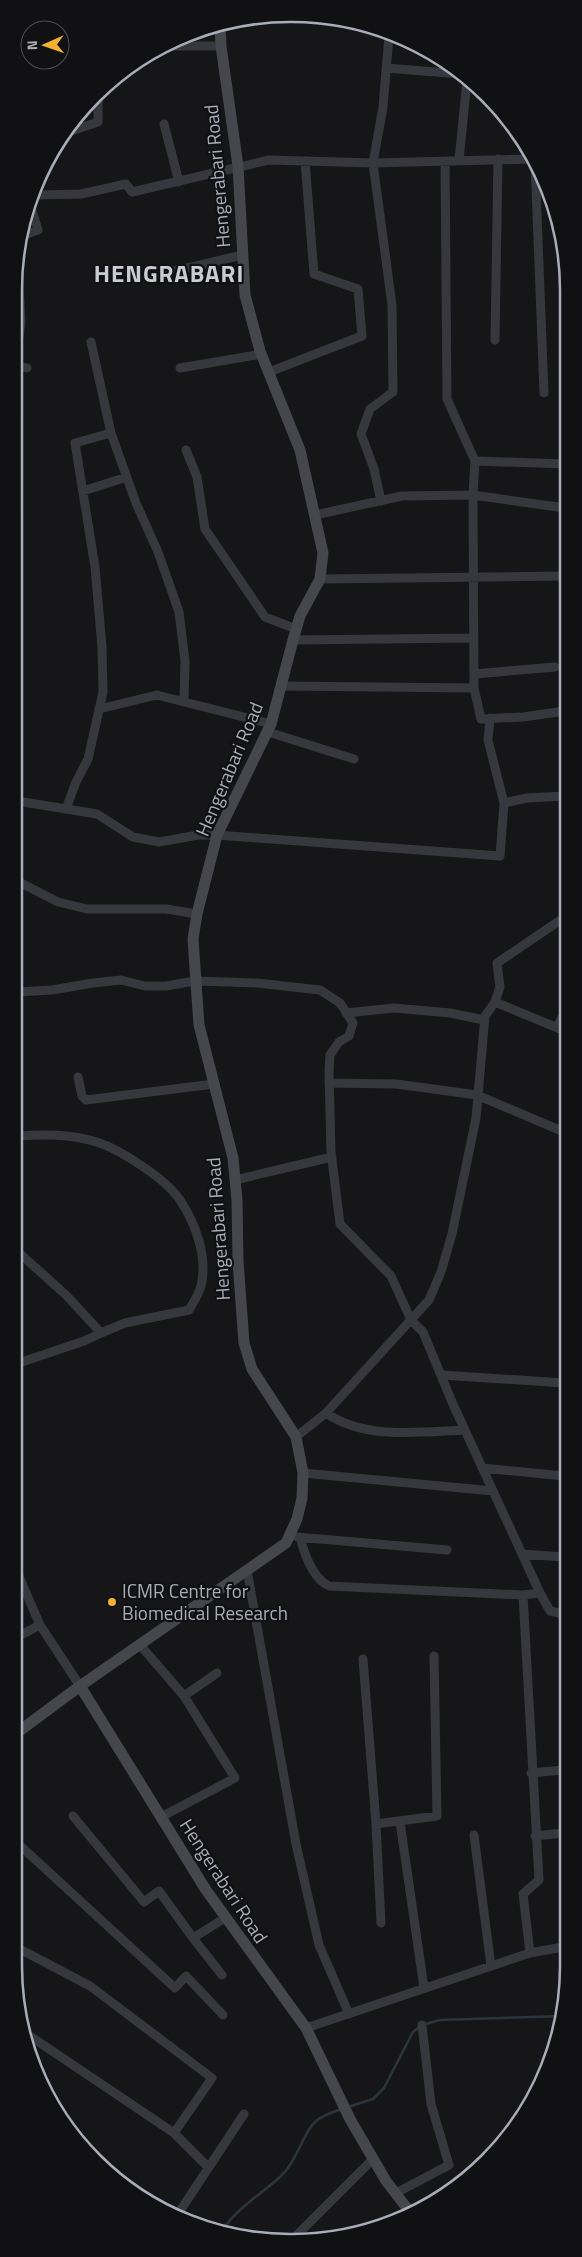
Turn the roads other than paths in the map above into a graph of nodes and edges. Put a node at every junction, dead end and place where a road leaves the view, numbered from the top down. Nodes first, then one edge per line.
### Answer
1 (220, 32) edge
2 (389, 41) edge
3 (181, 46) edge
4 (221, 46) junction
5 (386, 68) junction
6 (447, 73) edge
7 (466, 88) edge
8 (98, 104) edge
9 (164, 124) dead end
10 (77, 129) edge
11 (525, 159) edge
12 (460, 160) junction
13 (498, 160) junction
14 (305, 161) junction
15 (445, 161) junction
16 (373, 163) junction
17 (238, 166) junction
18 (536, 181) edge
19 (179, 182) junction
20 (41, 195) edge
21 (34, 216) edge
22 (29, 233) edge
23 (242, 255) junction
24 (132, 274) dead end
25 (495, 340) dead end
26 (91, 342) dead end
27 (262, 354) junction
28 (180, 368) dead end
29 (269, 372) junction
30 (544, 393) dead end
31 (111, 433) junction
32 (186, 450) dead end
33 (475, 461) junction
34 (560, 464) edge
35 (127, 477) junction
36 (83, 491) junction
37 (472, 495) junction
38 (381, 500) junction
39 (560, 507) edge
40 (315, 515) junction
41 (560, 576) edge
42 (473, 578) junction
43 (320, 579) junction
44 (294, 634) junction
45 (473, 638) junction
46 (555, 667) dead end
47 (474, 674) junction
48 (282, 686) junction
49 (474, 688) junction
50 (184, 700) junction
51 (99, 710) junction
52 (560, 712) edge
53 (490, 718) junction
54 (269, 728) junction
55 (354, 759) dead end
56 (560, 796) edge
57 (22, 802) edge
58 (504, 803) junction
59 (66, 809) junction
60 (218, 835) junction
61 (22, 884) edge
62 (197, 914) junction
63 (560, 921) edge
64 (195, 981) junction
65 (22, 992) edge
66 (495, 1002) junction
67 (346, 1013) junction
68 (484, 1020) junction
69 (560, 1029) edge
70 (78, 1077) dead end
71 (329, 1083) junction
72 (214, 1084) junction
73 (477, 1094) junction
74 (560, 1130) edge
75 (22, 1136) edge
76 (332, 1157) junction
77 (235, 1180) junction
78 (22, 1256) edge
79 (411, 1320) junction
80 (101, 1332) junction
81 (22, 1362) edge
82 (442, 1375) junction
83 (560, 1383) edge
84 (326, 1414) junction
85 (465, 1430) junction
86 (296, 1437) junction
87 (482, 1468) junction
88 (303, 1473) junction
89 (560, 1476) edge
90 (493, 1491) junction
91 (294, 1537) junction
92 (447, 1550) dead end
93 (522, 1554) junction
94 (560, 1558) edge
95 (247, 1570) junction
96 (22, 1583) edge
97 (540, 1593) junction
98 (523, 1595) junction
99 (560, 1613) edge
100 (40, 1625) junction
101 (22, 1634) edge
102 (140, 1645) junction
103 (434, 1656) dead end
104 (363, 1659) dead end
105 (217, 1672) dead end
106 (80, 1686) junction
107 (184, 1696) junction
108 (22, 1729) edge
109 (560, 1770) edge
110 (531, 1773) junction
111 (73, 1816) dead end
112 (161, 1817) junction
113 (400, 1822) junction
114 (376, 1824) junction
115 (560, 1833) edge
116 (474, 1835) dead end
117 (535, 1836) junction
118 (22, 1847) edge
119 (225, 1918) junction
120 (381, 1923) dead end
121 (193, 1938) junction
122 (560, 1948) edge
123 (22, 1950) edge
124 (530, 1953) junction
125 (491, 1966) junction
126 (222, 1975) dead end
127 (424, 1988) junction
128 (349, 2014) junction
129 (223, 2016) dead end
130 (422, 2025) dead end
131 (306, 2028) junction
132 (33, 2038) edge
133 (244, 2114) dead end
134 (174, 2133) junction
135 (373, 2159) junction
136 (207, 2166) junction
137 (396, 2193) junction
138 (407, 2208) edge
139 (180, 2210) edge
140 (298, 2234) edge

1 - 4 main road, Hengerabari Road
2 - 5 street
3 - 4 street
4 - 17 main road, Hengerabari Road
5 - 6 street
5 - 16 street
7 - 12 street
8 - 10 street
9 - 19 street
11 - 13 street
12 - 13 street
12 - 15 street
13 - 25 street
14 - 16 street
14 - 17 street
14 - 29 street
15 - 16 street
15 - 33 street
16 - 38 street
17 - 19 street
17 - 23 main road, Hengerabari Road
18 - 30 street
19 - 20 street
21 - 22 street
23 - 24 street
23 - 27 main road, Hengerabari Road
26 - 31 street
27 - 28 street
27 - 29 main road, Hengerabari Road
29 - 40 main road, Hengerabari Road
31 - 35 street
31 - 36 street
32 - 44 street
33 - 34 street
33 - 37 street
35 - 36 street
35 - 50 street
36 - 51 street
37 - 38 street
37 - 39 street
37 - 42 street
38 - 40 street
40 - 43 main road, Hengerabari Road
41 - 42 street
42 - 43 street
42 - 45 street
43 - 44 main road, Hengerabari Road
44 - 45 street
44 - 48 main road, Hengerabari Road
45 - 47 street
46 - 47 street
47 - 49 street
48 - 49 street
48 - 54 main road, Hengerabari Road
49 - 53 street
50 - 51 street
50 - 54 street
51 - 59 street
52 - 53 street
53 - 58 street
54 - 55 street
54 - 60 main road, Hengerabari Road
56 - 58 street
57 - 59 street
58 - 60 street
59 - 60 street
60 - 62 main road, Hengerabari Road
61 - 62 street
62 - 64 main road, Hengerabari Road
63 - 66 street
64 - 65 street
64 - 67 street
64 - 72 main road, Hengerabari Road
66 - 68 street
66 - 69 street
67 - 68 street
67 - 71 street
68 - 73 street
70 - 72 street
71 - 73 street
71 - 76 street
72 - 77 main road, Hengerabari Road
73 - 74 street
73 - 79 street
75 - 80 street
76 - 77 street
76 - 79 street
77 - 86 main road, Hengerabari Road
78 - 80 street
79 - 82 street
79 - 84 street
80 - 81 street
82 - 83 street
82 - 85 street
84 - 85 street
84 - 86 street
85 - 87 street
86 - 88 main road, Hengerabari Road
87 - 89 street
87 - 90 street
88 - 90 street
88 - 91 main road, Hengerabari Road
90 - 93 street
91 - 92 street
91 - 95 main road, Hengerabari Road
91 - 98 street
93 - 94 street
93 - 97 street
95 - 102 main road, Hengerabari Road
95 - 128 street
96 - 100 street
97 - 98 street
97 - 99 street
98 - 110 street
100 - 101 street
100 - 106 street
102 - 106 main road, Hengerabari Road
102 - 107 street
103 - 113 street
104 - 114 street
105 - 107 street
106 - 108 main road, Hengerabari Road
106 - 112 main road, Hengerabari Road
107 - 112 street
109 - 110 street
110 - 117 street
111 - 121 street
112 - 119 main road, Hengerabari Road
113 - 114 street
113 - 127 street
114 - 120 street
115 - 117 street
116 - 125 street
117 - 124 street
118 - 129 street
119 - 121 street
119 - 131 main road, Hengerabari Road
121 - 126 street
122 - 124 street
123 - 134 street
124 - 125 street
125 - 127 street
127 - 128 street
128 - 131 street
130 - 137 street
131 - 135 main road, Hengerabari Road
132 - 134 street
133 - 136 street
134 - 136 street
135 - 137 main road, Hengerabari Road
135 - 140 street
136 - 139 street
137 - 138 main road, Hengerabari Road

